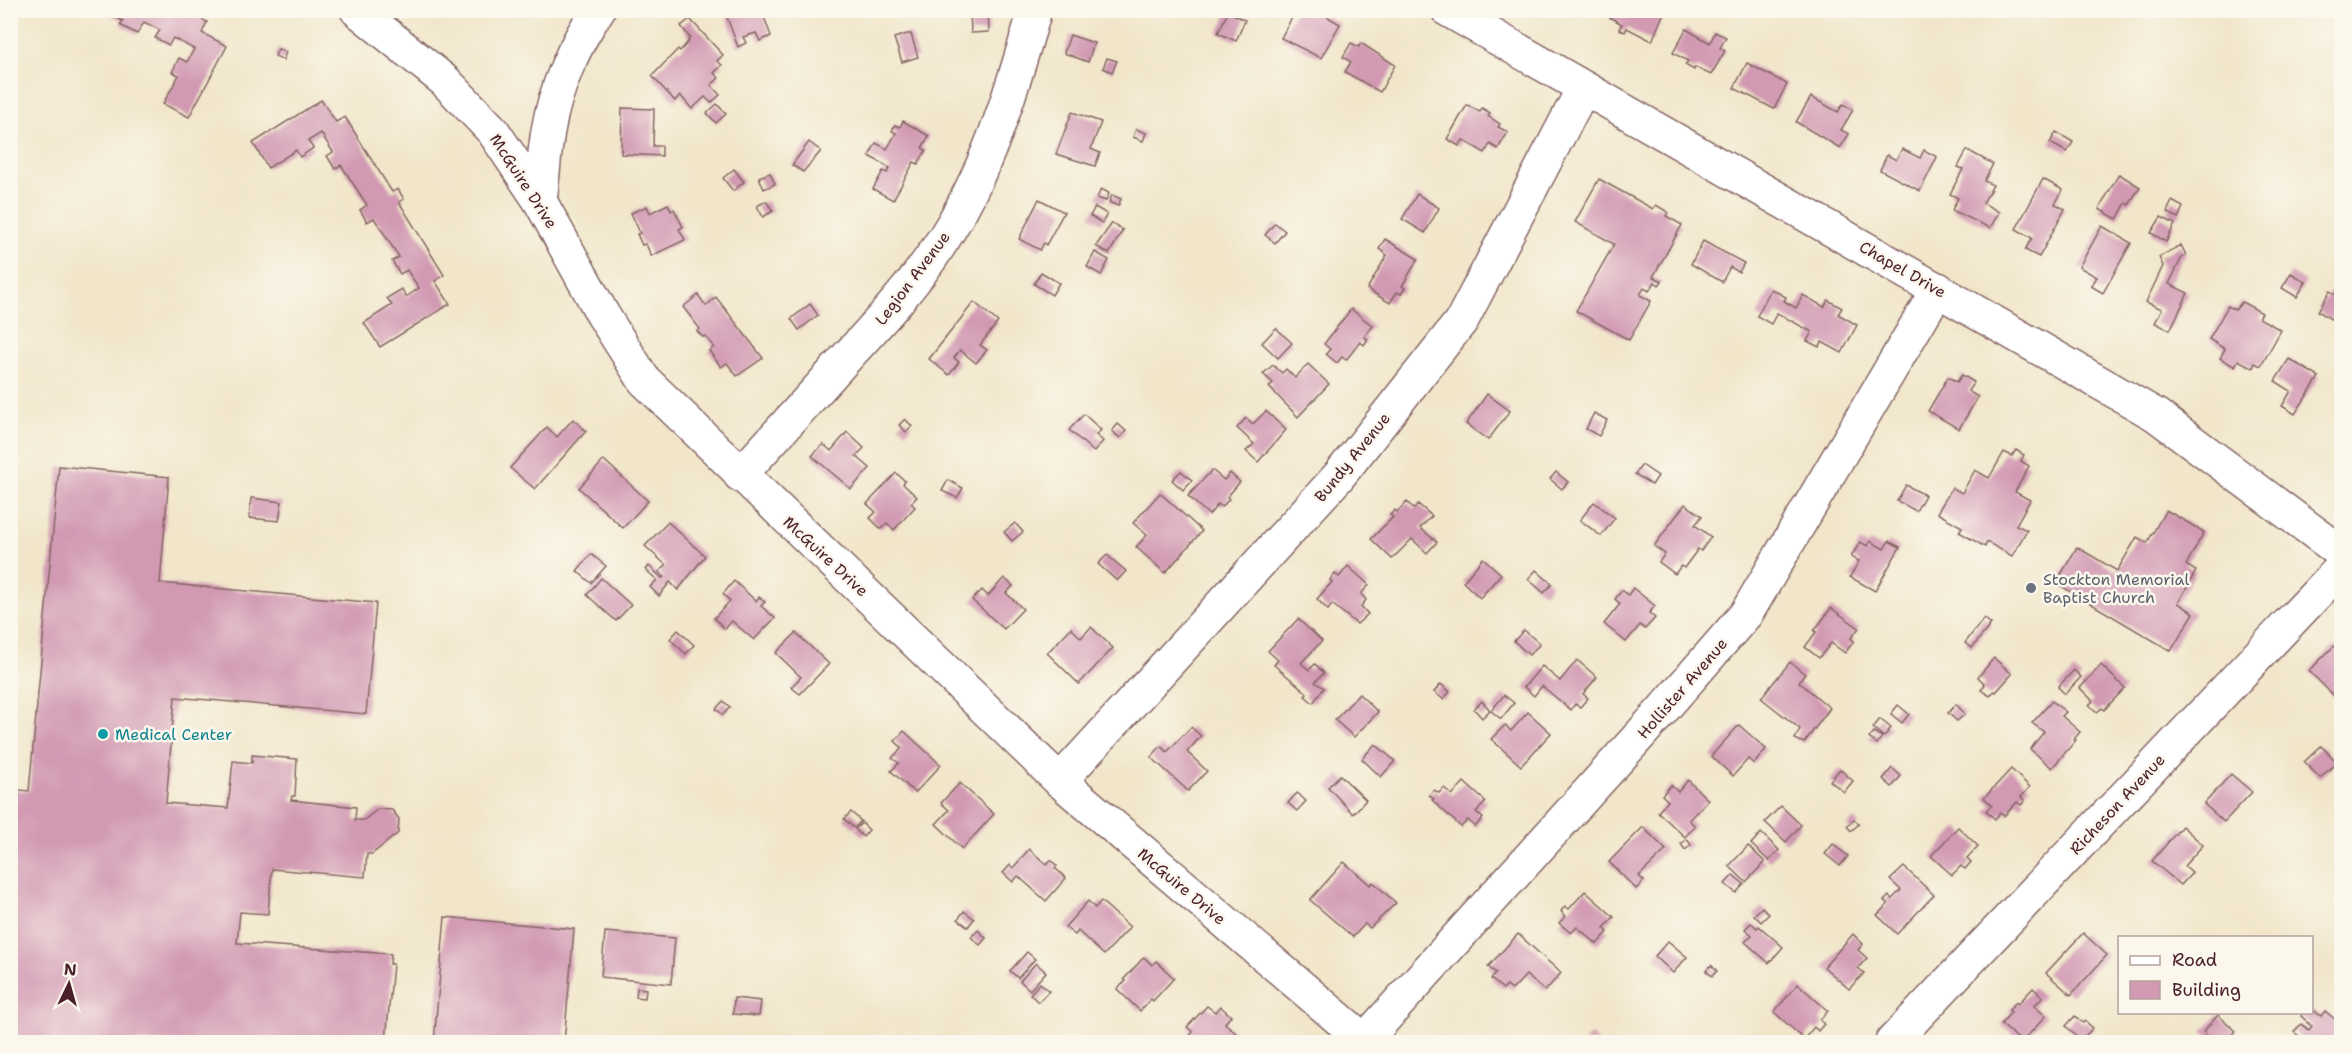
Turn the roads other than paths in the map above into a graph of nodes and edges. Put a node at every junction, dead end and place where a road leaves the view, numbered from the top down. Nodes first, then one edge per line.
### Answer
1 (357, 10) edge
2 (598, 10) edge
3 (1035, 10) edge
4 (1448, 10) edge
5 (1583, 89) junction
6 (540, 201) junction
7 (1938, 289) junction
8 (740, 475) junction
9 (2342, 553) edge
10 (2342, 567) edge
11 (1060, 782) junction
12 (1365, 1042) edge
13 (1892, 1042) edge

1 - 6 street, McGuire Drive
2 - 6 street
3 - 8 street, Legion Avenue
4 - 5 street, Chapel Drive
5 - 7 street, Chapel Drive
5 - 11 street, Bundy Avenue
6 - 8 street, McGuire Drive
7 - 9 street, Chapel Drive
7 - 12 street, Hollister Avenue
8 - 11 street, McGuire Drive
10 - 13 street, Richeson Avenue
11 - 12 street, McGuire Drive

